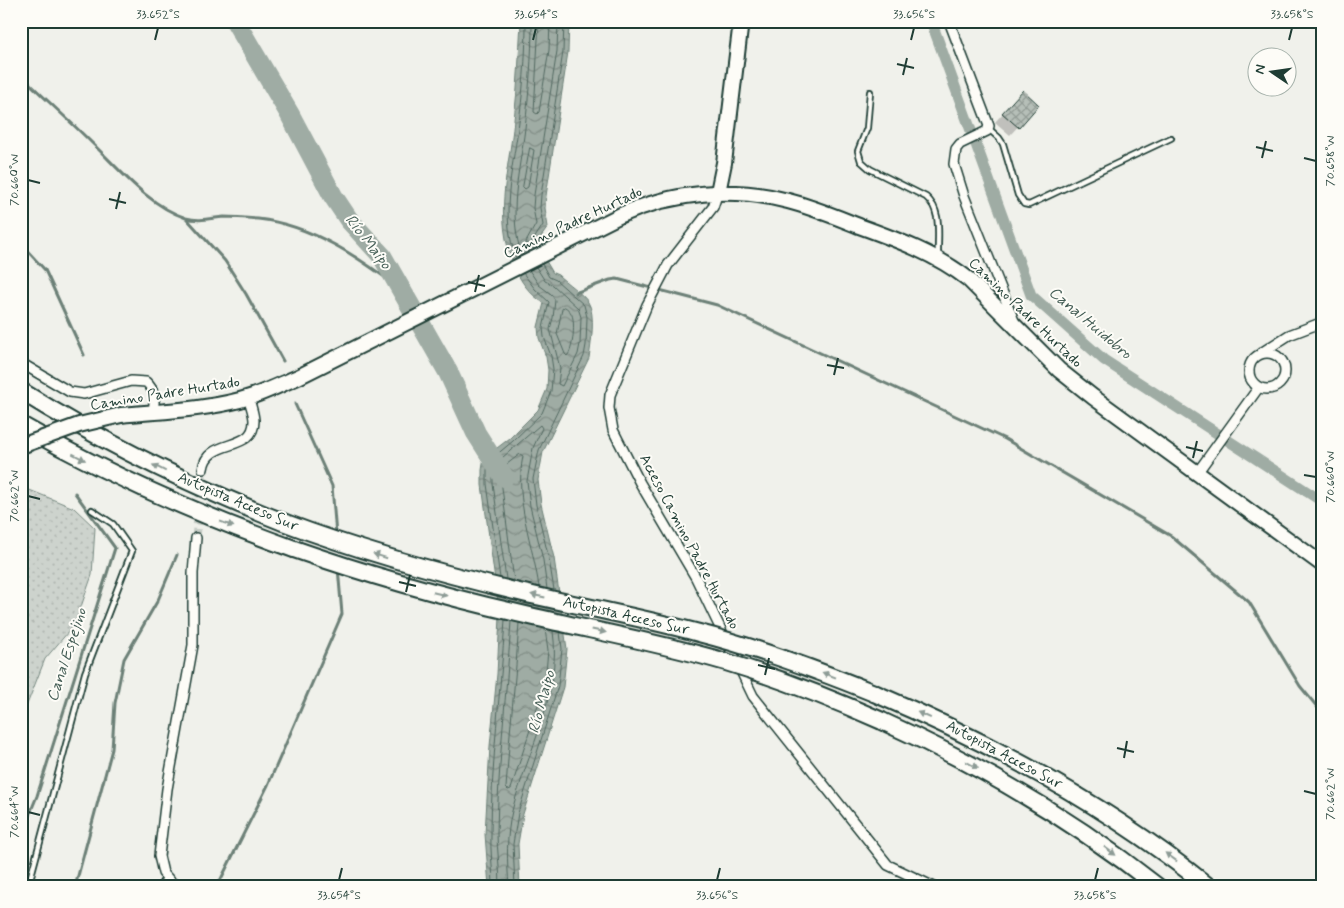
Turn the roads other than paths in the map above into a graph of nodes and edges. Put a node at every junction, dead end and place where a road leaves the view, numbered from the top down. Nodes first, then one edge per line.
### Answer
1 (741, 21) edge
2 (949, 21) edge
3 (870, 92) dead end
4 (988, 129) junction
5 (1171, 138) dead end
6 (718, 192) junction
7 (938, 258) junction
8 (1323, 322) edge
9 (1017, 329) junction
10 (1261, 353) junction
11 (21, 363) edge
12 (1259, 387) junction
13 (21, 391) edge
14 (248, 398) junction
15 (153, 412) junction
16 (21, 425) edge
17 (21, 446) edge
18 (203, 469) tunnel mouth
19 (1197, 473) junction
20 (92, 510) dead end
21 (196, 538) tunnel mouth
22 (1323, 564) edge
23 (166, 877) junction
24 (28, 887) edge
25 (159, 887) edge
26 (178, 887) edge
27 (934, 887) edge
28 (1158, 887) edge
29 (1210, 887) edge

1 - 6 main road
2 - 4 street
3 - 7 lane
4 - 5 lane
4 - 9 street
6 - 7 main road, Camino Padre Hurtado
6 - 14 main road, Camino Padre Hurtado
6 - 27 street, Acceso Camino Padre Hurtado
7 - 9 main road, Camino Padre Hurtado
8 - 10 street
9 - 19 main road, Camino Padre Hurtado
10 - 12 street
10 - 12 street
11 - 15 street
12 - 19 street
29 -> 13 highway, Autopista Acceso Sur, bridge
14 - 15 main road, Camino Padre Hurtado
14 - 18 street
15 - 17 main road, Camino Padre Hurtado, bridge
16 -> 28 highway, Autopista Acceso Sur, bridge
19 - 22 main road, Camino Padre Hurtado
20 - 24 lane
21 - 23 street
23 - 25 lane
23 - 26 street

